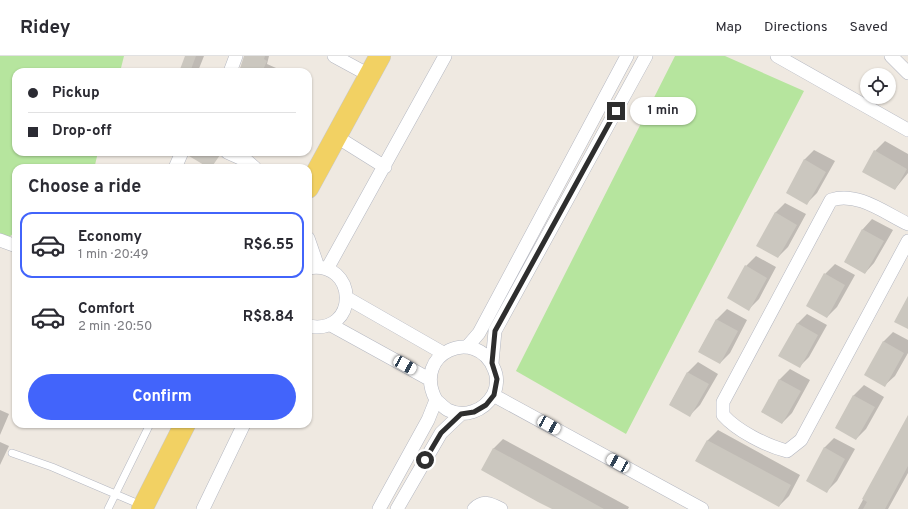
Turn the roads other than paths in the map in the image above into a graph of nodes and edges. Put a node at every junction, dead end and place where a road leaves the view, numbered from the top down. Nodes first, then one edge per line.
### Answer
1 (334, 56) edge
2 (380, 56) edge
3 (445, 56) edge
4 (627, 56) edge
5 (646, 56) edge
6 (777, 56) edge
7 (891, 56) edge
8 (233, 57) edge
9 (231, 68) edge
10 (908, 73) edge
11 (369, 75) junction
12 (908, 130) edge
13 (337, 136) junction
14 (236, 156) edge
15 (250, 164) edge
16 (384, 167) junction
17 (312, 181) edge
18 (908, 224) edge
19 (0, 240) edge
20 (908, 241) edge
21 (12, 244) edge
22 (12, 246) edge
23 (0, 249) edge
24 (312, 250) edge
25 (318, 268) edge
26 (347, 298) junction
27 (330, 325) junction
28 (312, 327) edge
29 (467, 347) junction
30 (443, 353) junction
31 (492, 363) junction
32 (429, 379) junction
33 (494, 395) junction
34 (436, 400) junction
35 (461, 414) junction
36 (148, 428) edge
37 (183, 428) edge
38 (242, 428) edge
39 (12, 453) dead end
40 (115, 494) junction
41 (142, 508) edge
42 (108, 509) edge
43 (203, 509) edge
44 (379, 509) edge
45 (397, 509) edge
46 (474, 509) edge
47 (501, 509) edge
48 (702, 509) edge

1 - 11 street
2 - 11 main road
3 - 16 street
4 - 29 street
5 - 31 street
6 - 12 street
7 - 10 street
8 - 9 street
11 - 13 main road
13 - 16 street
13 - 17 main road
14 - 15 street
16 - 25 street
18 - 20 street
19 - 21 street
22 - 23 street
24 - 25 street
25 - 26 street
26 - 27 street
26 - 30 street
27 - 28 street
27 - 32 street
29 - 30 street
29 - 31 street
30 - 32 street
31 - 33 street
32 - 34 street
33 - 35 street
33 - 48 street
34 - 35 street
34 - 44 street
35 - 45 street
36 - 40 lane
37 - 41 main road
38 - 43 street
39 - 40 lane
40 - 41 lane
40 - 42 lane
46 - 47 street

